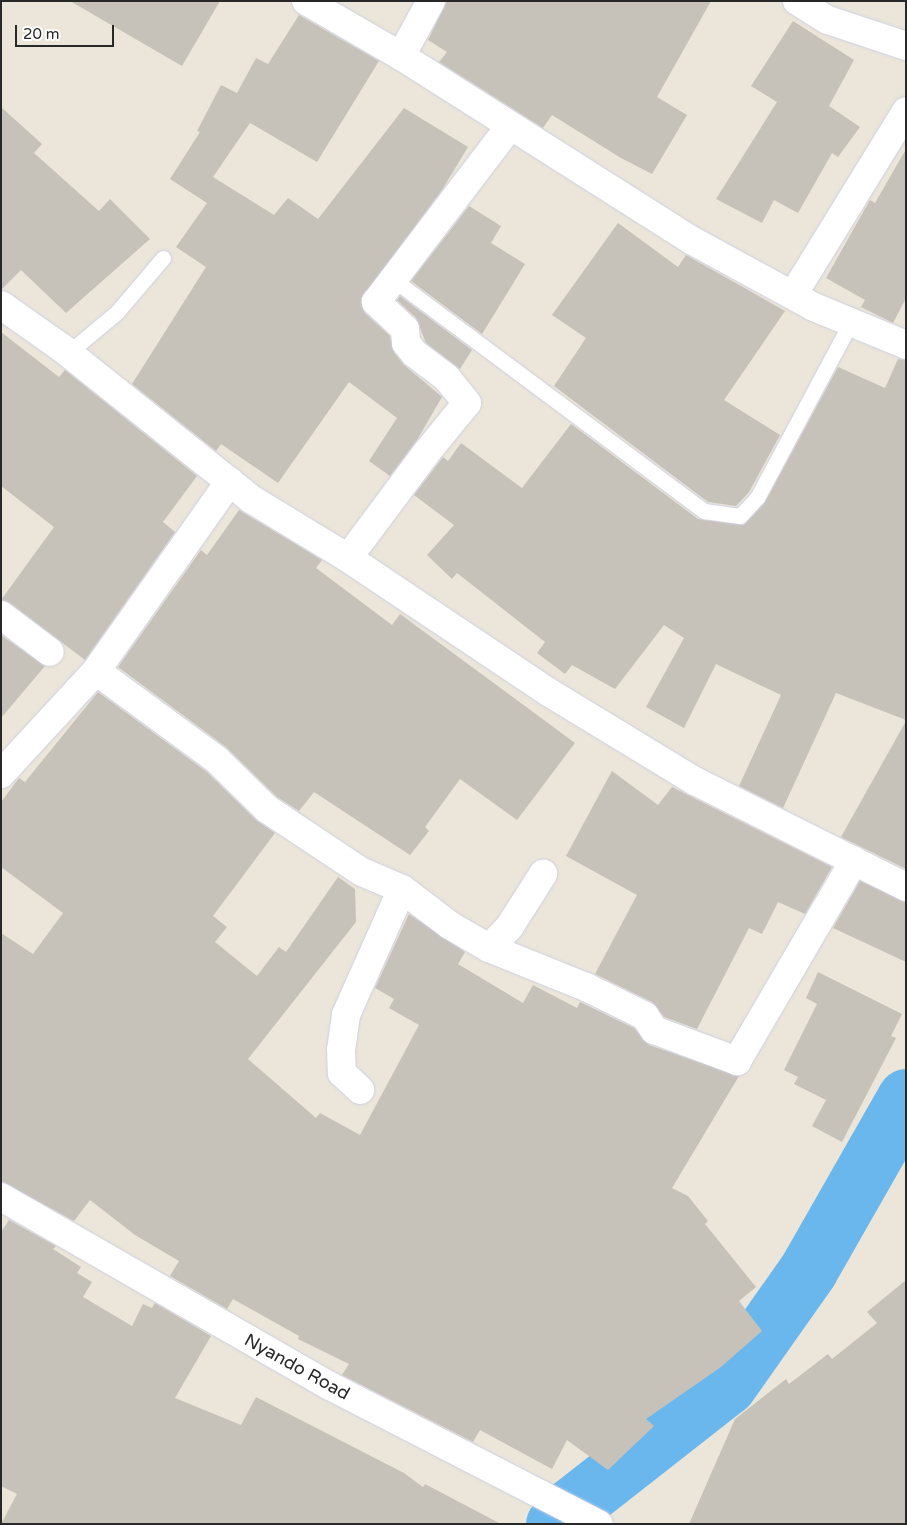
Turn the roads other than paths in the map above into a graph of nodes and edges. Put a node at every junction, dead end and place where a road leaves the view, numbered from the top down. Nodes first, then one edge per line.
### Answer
1 (306, 1) edge
2 (430, 1) edge
3 (797, 1) edge
4 (906, 46) edge
5 (401, 56) junction
6 (906, 111) edge
7 (510, 126) junction
8 (163, 258) dead end
9 (394, 280) junction
10 (793, 295) junction
11 (1, 305) edge
12 (851, 322) junction
13 (906, 345) edge
14 (68, 353) junction
15 (230, 482) junction
16 (348, 558) junction
17 (1, 615) edge
18 (50, 652) dead end
19 (96, 670) junction
20 (1, 774) edge
21 (866, 867) junction
22 (544, 874) dead end
23 (906, 887) edge
24 (402, 889) junction
25 (489, 948) junction
26 (360, 1090) dead end
27 (2, 1200) edge
28 (599, 1524) edge

1 - 5 street
2 - 5 street
3 - 4 street
5 - 7 street
6 - 10 street
7 - 9 street
7 - 10 street
8 - 14 lane
9 - 12 lane
9 - 16 street
10 - 12 street
11 - 14 street
12 - 13 street
14 - 15 street
15 - 16 street
15 - 19 street
16 - 21 street
17 - 18 street
19 - 20 street
19 - 24 street
21 - 23 street
21 - 25 street
22 - 25 street
24 - 25 street
24 - 26 street
27 - 28 street, Nyando Road

